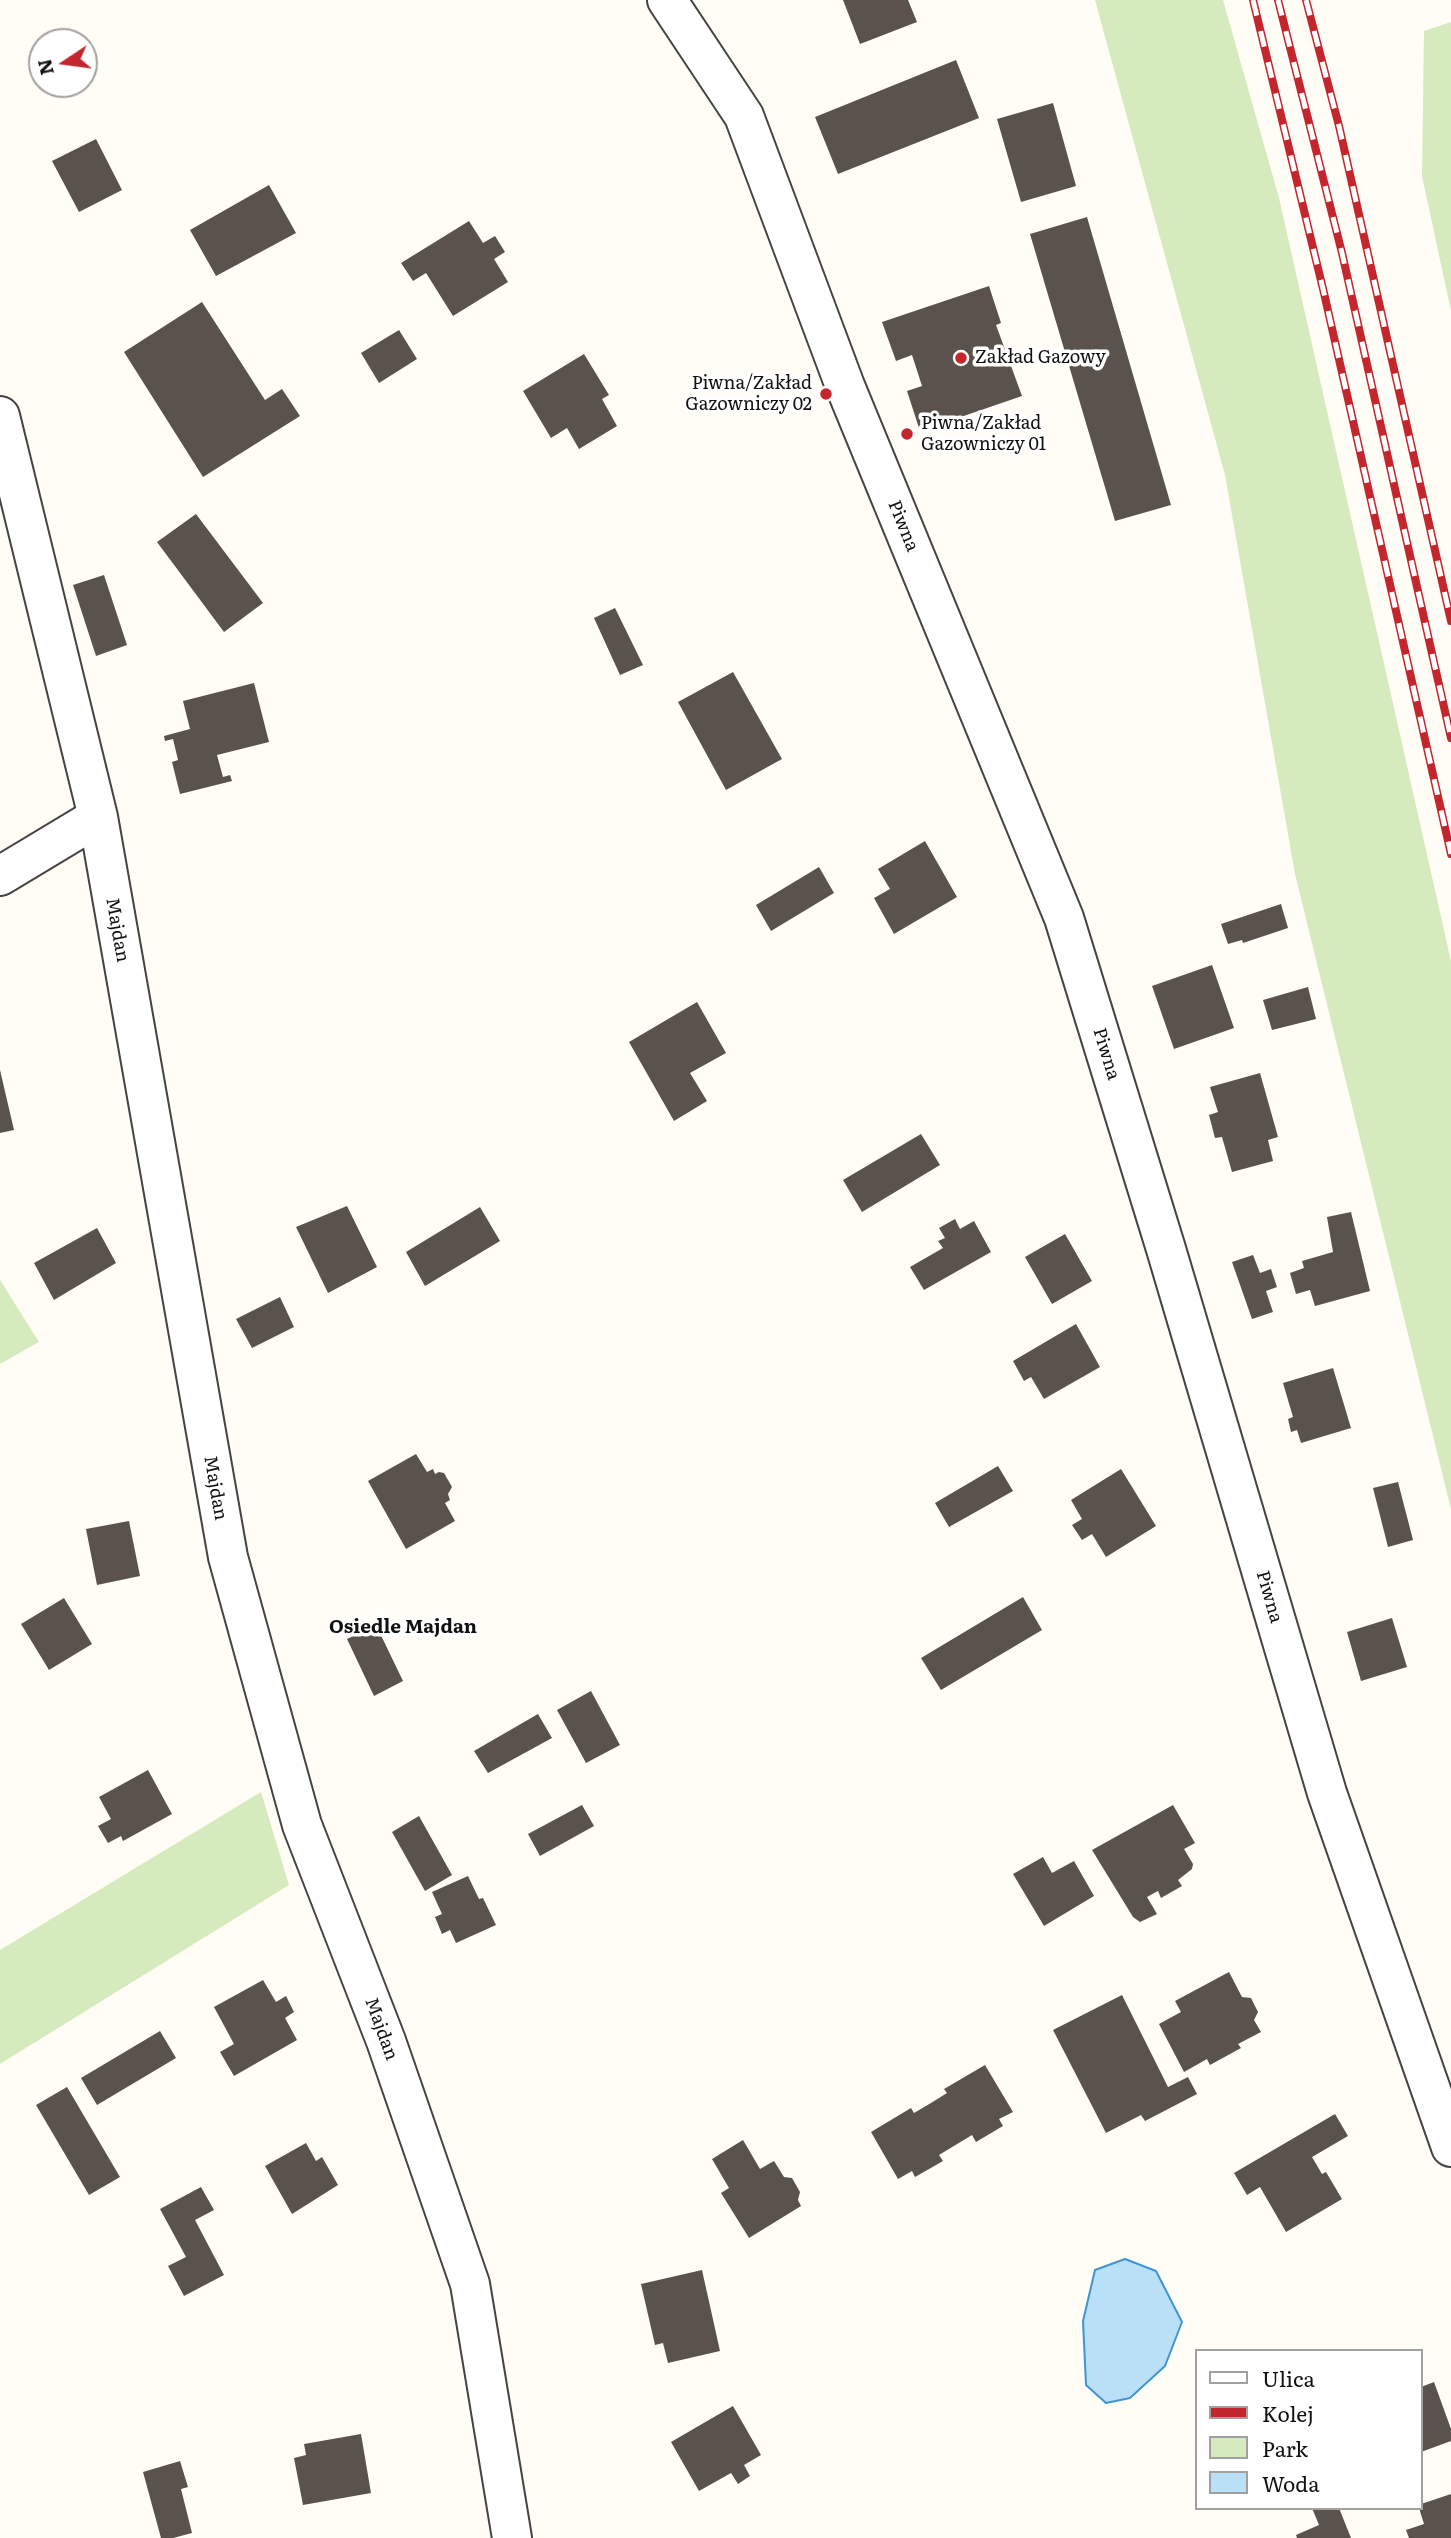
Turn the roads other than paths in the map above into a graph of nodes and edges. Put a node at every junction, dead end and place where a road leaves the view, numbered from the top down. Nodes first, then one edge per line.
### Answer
1 (667, 0) edge
2 (0, 416) edge
3 (98, 817) junction
4 (0, 876) edge
5 (1451, 2147) edge
6 (512, 2538) edge

1 - 5 street, Piwna
2 - 3 street, Majdan
3 - 4 street
3 - 6 street, Majdan

